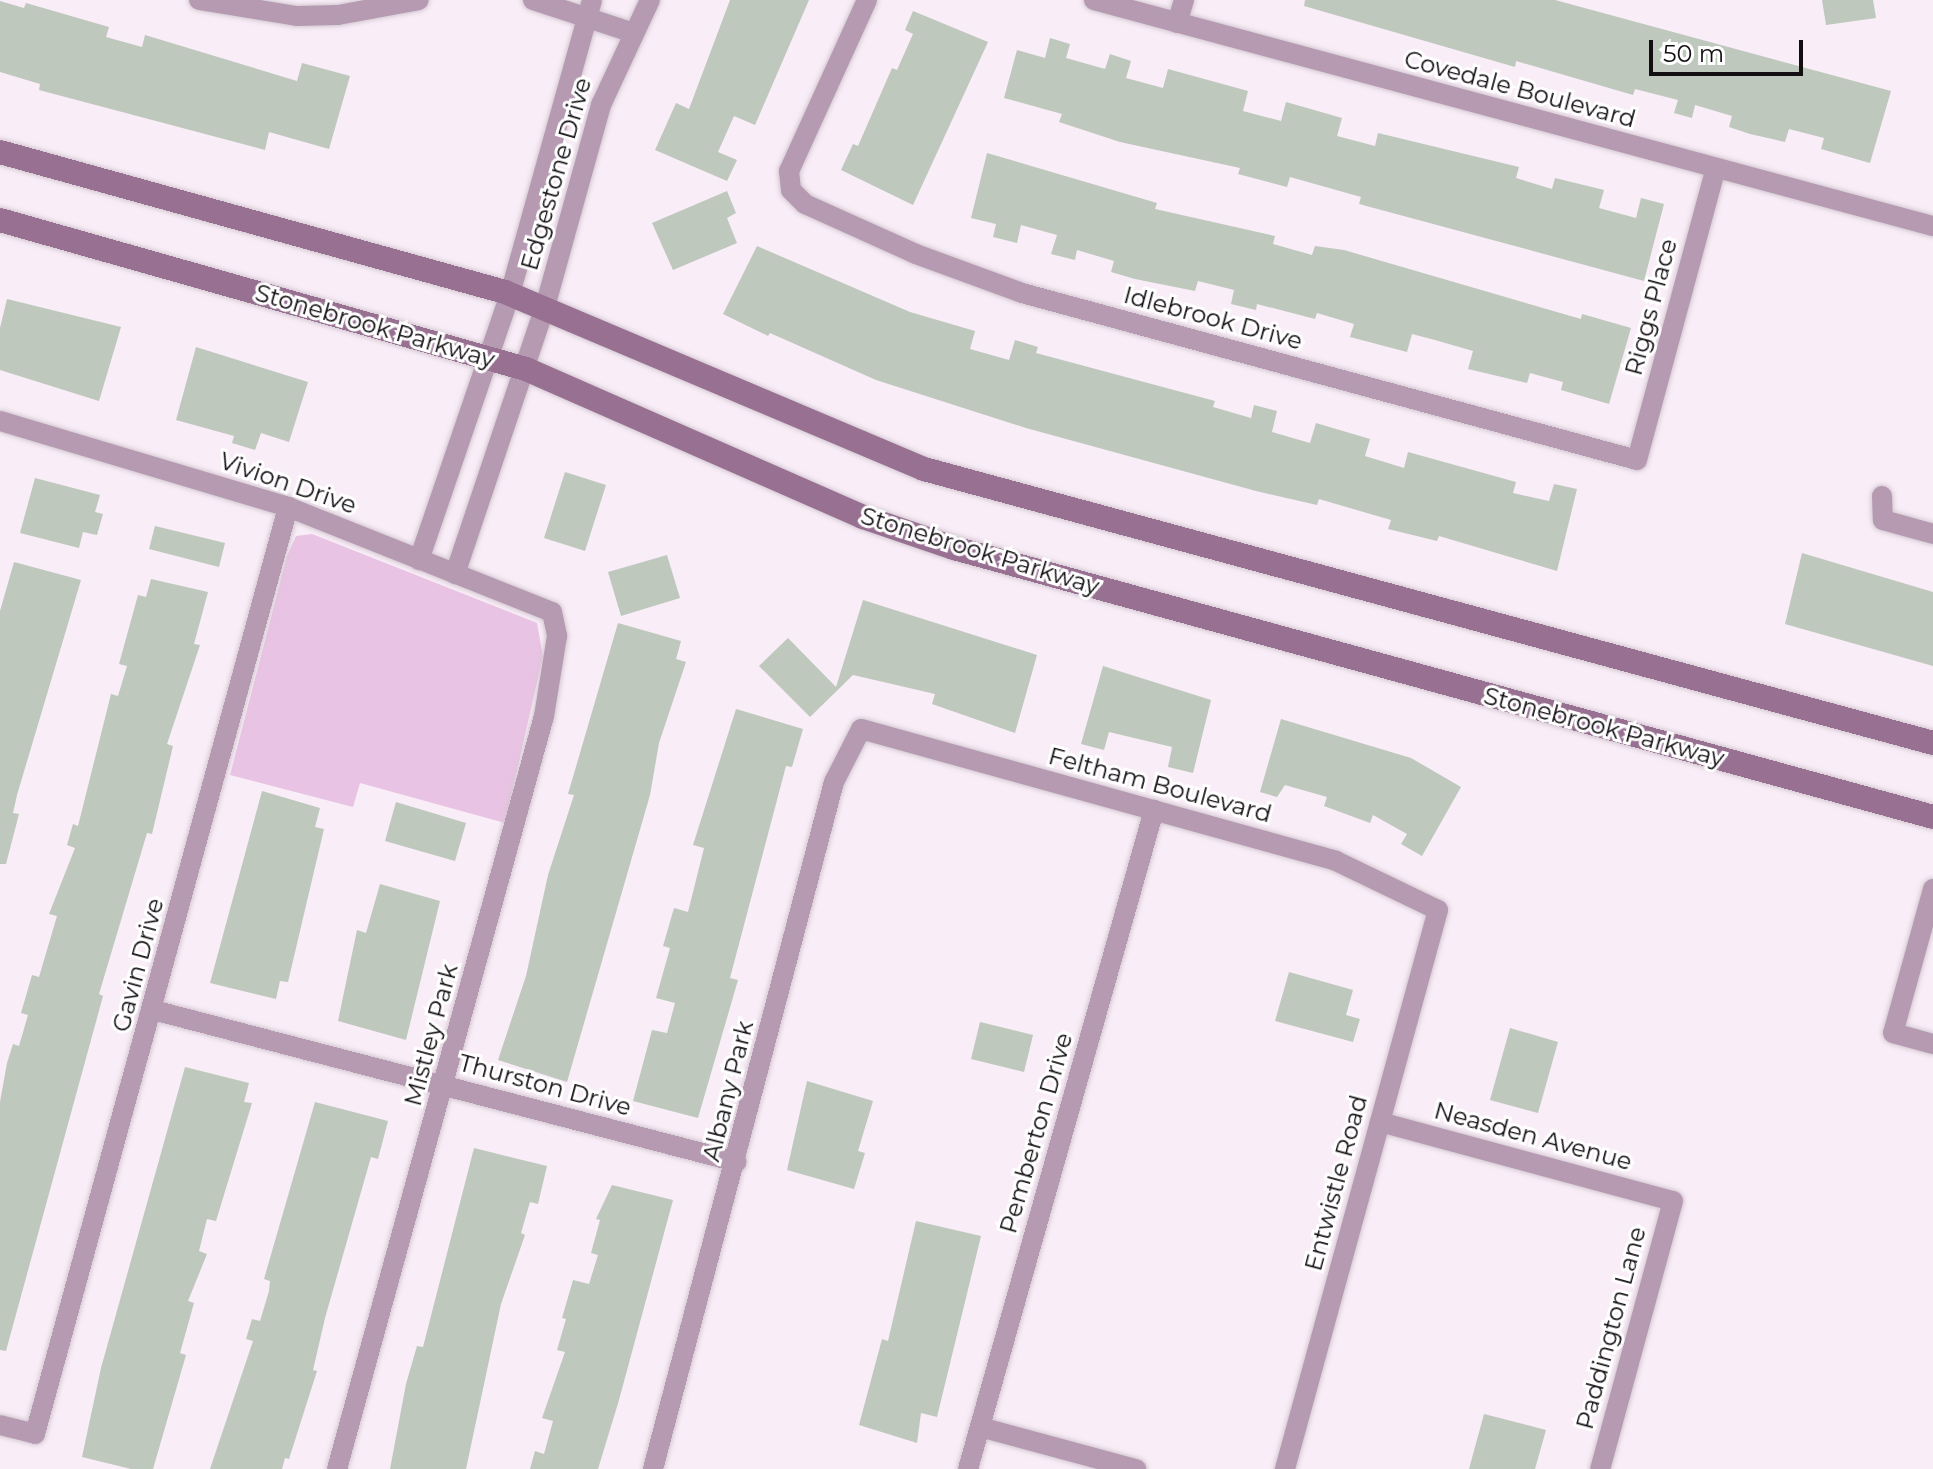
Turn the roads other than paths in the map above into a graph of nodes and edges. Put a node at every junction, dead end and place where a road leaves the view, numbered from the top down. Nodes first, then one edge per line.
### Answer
1 (199, 0) edge
2 (419, 0) edge
3 (533, 0) edge
4 (650, 0) edge
5 (867, 0) edge
6 (1094, 0) edge
7 (1184, 0) edge
8 (590, 7) edge
9 (1177, 23) junction
10 (634, 33) junction
11 (0, 152) edge
12 (1716, 168) junction
13 (0, 220) edge
14 (1933, 226) edge
15 (510, 294) junction
16 (545, 307) junction
17 (490, 358) junction
18 (526, 369) junction
19 (1, 426) edge
20 (1637, 460) joint
21 (1882, 496) dead end
22 (288, 507) junction
23 (1933, 534) edge
24 (419, 560) junction
25 (455, 574) junction
26 (552, 612) joint
27 (861, 729) joint
28 (1933, 743) edge
29 (1154, 810) junction
30 (1933, 817) edge
31 (1933, 889) edge
32 (1438, 910) joint
33 (153, 1010) junction
34 (1933, 1044) edge
35 (444, 1086) junction
36 (1380, 1122) junction
37 (737, 1162) junction
38 (1673, 1201) joint
39 (0, 1425) edge
40 (980, 1427) junction
41 (337, 1469) edge
42 (653, 1469) edge
43 (968, 1469) edge
44 (1136, 1469) edge
45 (1285, 1469) edge
46 (1600, 1469) edge

1 - 2 street
3 - 8 street
4 - 10 street, Edgestone Drive
5 - 20 street, Idlebrook Drive
6 - 9 street, Covedale Boulevard
7 - 9 street
8 - 10 street
8 - 15 street, Edgestone Drive
9 - 12 street, Covedale Boulevard
10 - 16 street, Edgestone Drive
11 - 15 main road
12 - 14 street, Covedale Boulevard
12 - 20 street, Riggs Place
13 - 17 main road, Stonebrook Parkway
15 - 16 main road
15 - 17 street, Edgestone Drive
16 - 18 street, Edgestone Drive
16 - 28 main road
17 - 18 main road, Stonebrook Parkway
17 - 24 street, Edgestone Drive
18 - 25 street, Edgestone Drive
18 - 30 main road, Stonebrook Parkway
19 - 22 street, Vivion Drive
21 - 23 street
22 - 24 street, Vivion Drive
22 - 33 street, Gavin Drive
24 - 25 street, Vivion Drive
25 - 26 street, Vivion Drive
26 - 35 street, Mistley Park
27 - 29 street, Feltham Boulevard
27 - 37 street, Albany Park
29 - 32 street, Feltham Boulevard
29 - 40 street, Pemberton Drive
31 - 34 street
32 - 36 street, Entwistle Road
33 - 35 street, Thurston Drive
33 - 39 street, Gavin Drive
35 - 37 street, Thurston Drive
35 - 41 street, Mistley Park
36 - 38 street, Neasden Avenue
36 - 45 street, Entwistle Road
37 - 42 street, Albany Park
38 - 46 street, Paddington Lane
40 - 43 street, Pemberton Drive
40 - 44 street

